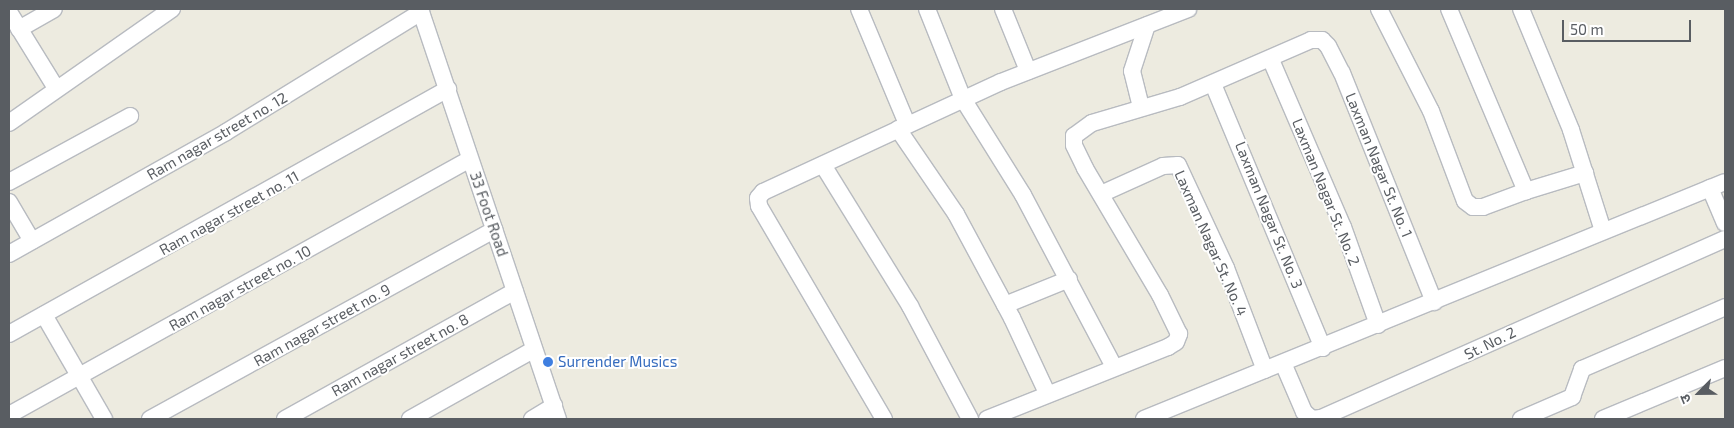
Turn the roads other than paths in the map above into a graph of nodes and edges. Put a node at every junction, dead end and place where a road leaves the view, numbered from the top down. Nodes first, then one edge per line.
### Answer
1 (54, 9) edge
2 (172, 9) edge
3 (859, 9) edge
4 (927, 9) edge
5 (1003, 9) edge
6 (1188, 9) edge
7 (1379, 9) edge
8 (1449, 9) edge
9 (1521, 9) edge
10 (420, 11) edge
11 (9, 12) edge
12 (1147, 24) junction
13 (19, 29) junction
14 (1270, 60) junction
15 (1028, 71) junction
16 (1213, 84) junction
17 (56, 88) junction
18 (448, 89) junction
19 (963, 99) junction
20 (1141, 107) junction
21 (130, 116) dead end
22 (9, 123) edge
23 (903, 126) junction
24 (470, 159) junction
25 (823, 164) junction
26 (1585, 173) junction
27 (9, 182) edge
28 (1718, 185) edge
29 (1526, 191) junction
30 (1100, 194) junction
31 (9, 202) edge
32 (1725, 223) edge
33 (494, 230) junction
34 (1603, 231) junction
35 (1725, 239) edge
36 (32, 241) junction
37 (9, 254) edge
38 (1069, 279) junction
39 (515, 291) junction
40 (1434, 302) junction
41 (1005, 305) junction
42 (1725, 307) edge
43 (44, 315) junction
44 (1378, 325) junction
45 (9, 334) edge
46 (1323, 348) junction
47 (533, 350) junction
48 (1283, 363) junction
49 (1114, 367) junction
50 (1725, 368) edge
51 (1265, 370) junction
52 (79, 377) junction
53 (1047, 393) junction
54 (556, 413) edge
55 (1354, 413) edge
56 (9, 415) edge
57 (104, 419) edge
58 (150, 419) edge
59 (285, 419) edge
60 (410, 419) edge
61 (532, 419) edge
62 (884, 419) edge
63 (970, 419) edge
64 (987, 419) edge
65 (1144, 419) edge
66 (1521, 419) edge
67 (1603, 419) edge

1 - 13 street
2 - 17 street
3 - 23 street
4 - 19 street
5 - 15 street
6 - 12 street
7 - 29 street
8 - 29 street
9 - 26 street
10 - 18 street, 33 Foot Road
10 - 36 street, Ram nagar street no. 12
11 - 13 street
12 - 15 street
12 - 20 street
13 - 17 street
14 - 16 street
14 - 40 street, Laxman Nagar St. No. 1
14 - 44 street, Laxman Nagar St. No. 2
15 - 19 street
16 - 20 street
16 - 46 street, Laxman Nagar St. No. 3
17 - 22 street
18 - 24 street, 33 Foot Road
18 - 43 street, Ram nagar street no. 11
19 - 23 street
19 - 38 street
20 - 30 street
21 - 27 street
23 - 25 street
23 - 41 street
24 - 33 street, 33 Foot Road
24 - 52 street, Ram nagar street no. 10
25 - 62 street
25 - 63 street
26 - 29 street
26 - 34 street
28 - 32 street
28 - 34 street
30 - 49 street
30 - 51 street, Laxman Nagar St. No. 4
31 - 36 street
33 - 39 street, 33 Foot Road
33 - 58 street, Ram nagar street no. 9
34 - 40 street
35 - 55 street, St. No. 2
36 - 37 street, Ram nagar street no. 12
38 - 41 street
38 - 49 street
39 - 47 street, 33 Foot Road
39 - 59 street, Ram nagar street no. 8
40 - 44 street
41 - 53 street
42 - 66 street
43 - 45 street, Ram nagar street no. 11
43 - 52 street
44 - 46 street
46 - 48 street
47 - 54 street, 33 Foot Road
47 - 60 street
48 - 51 street
48 - 55 street, St. No. 2
49 - 53 street
50 - 67 street
51 - 65 street
52 - 56 street, Ram nagar street no. 10
52 - 57 street
53 - 64 street
54 - 61 street

